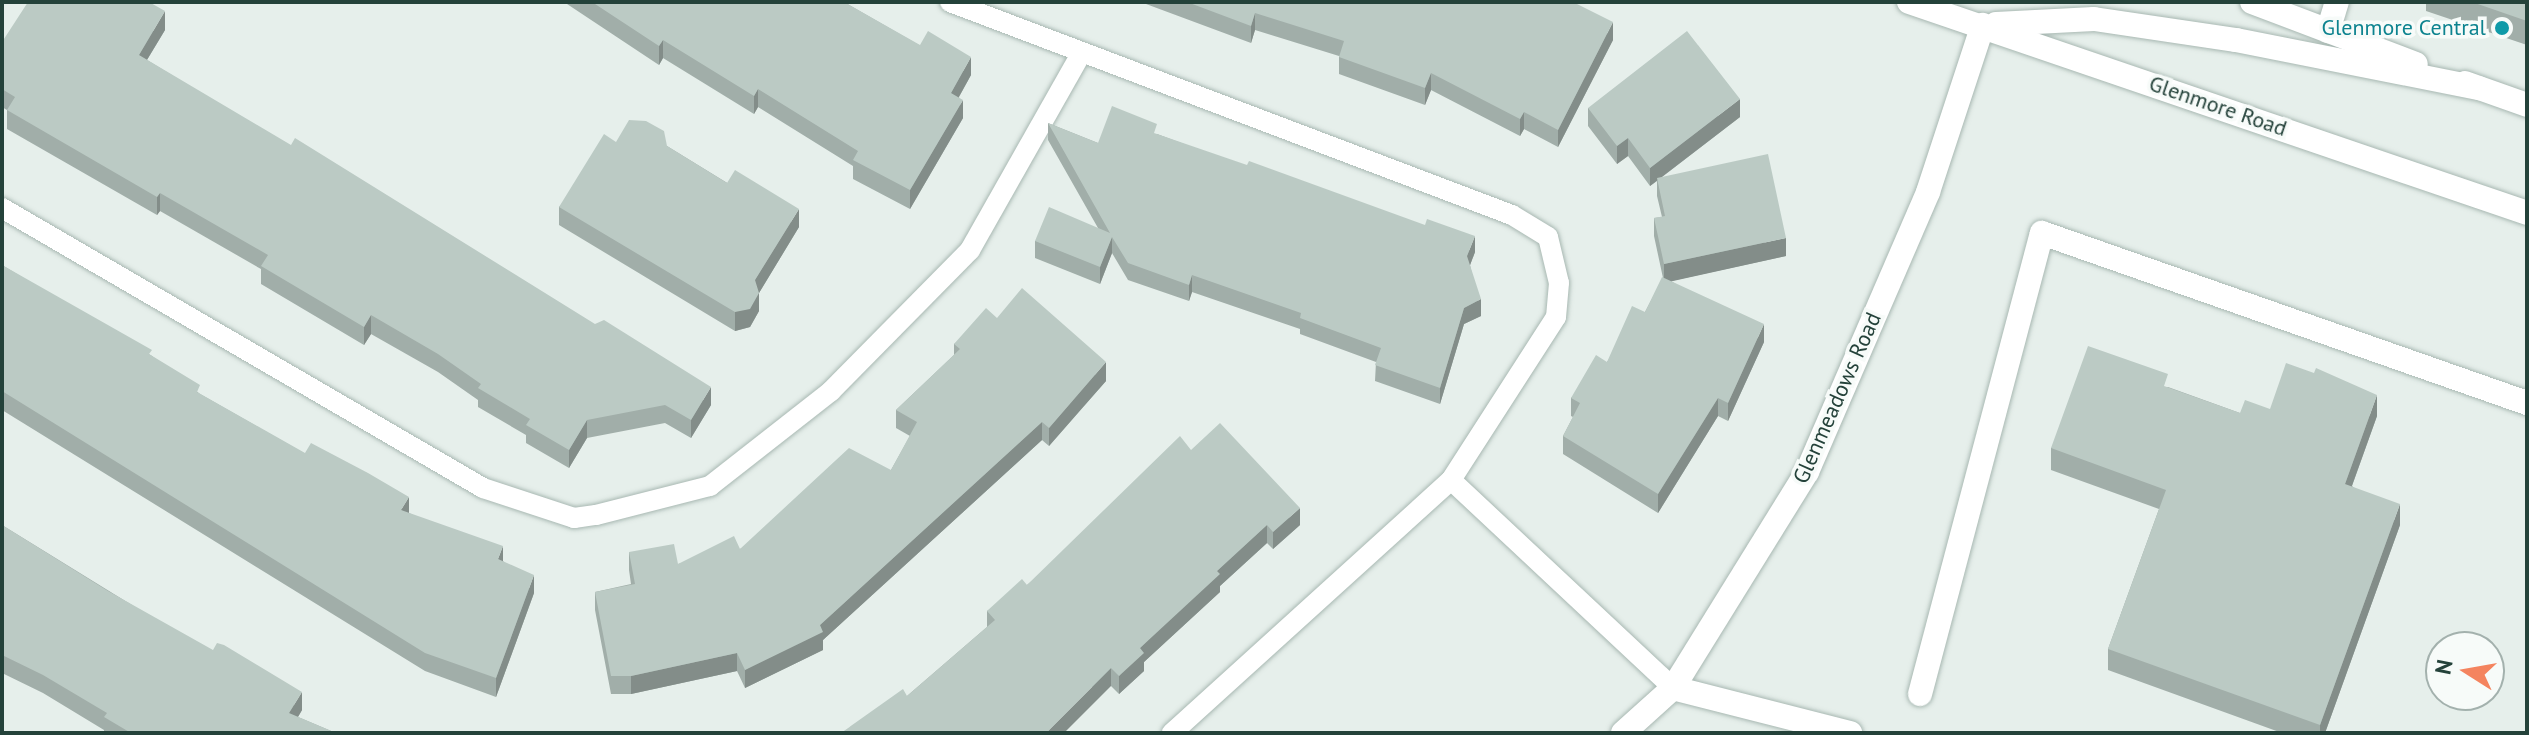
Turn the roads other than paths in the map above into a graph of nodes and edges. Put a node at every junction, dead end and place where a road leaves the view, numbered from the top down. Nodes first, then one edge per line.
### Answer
1 (950, 2) edge
2 (1909, 2) edge
3 (2252, 2) edge
4 (2337, 2) edge
5 (1983, 25) junction
6 (2328, 31) junction
7 (1082, 52) junction
8 (2479, 88) junction
9 (2527, 105) edge
10 (2, 208) edge
11 (2527, 213) edge
12 (2527, 403) edge
13 (1451, 480) junction
14 (1673, 688) junction
15 (1920, 694) dead end
16 (1172, 733) edge
17 (1623, 733) edge
18 (1850, 733) edge

1 - 7 lane
2 - 5 street, Glenmore Road
3 - 6 street
4 - 6 street
5 - 8 street
5 - 11 street, Glenmore Road
5 - 14 street, Glenmeadows Road
6 - 8 street
7 - 10 lane
7 - 13 lane
8 - 9 street
12 - 15 street
13 - 14 lane
13 - 16 lane
14 - 17 street, Glenmeadows Road
14 - 18 street

